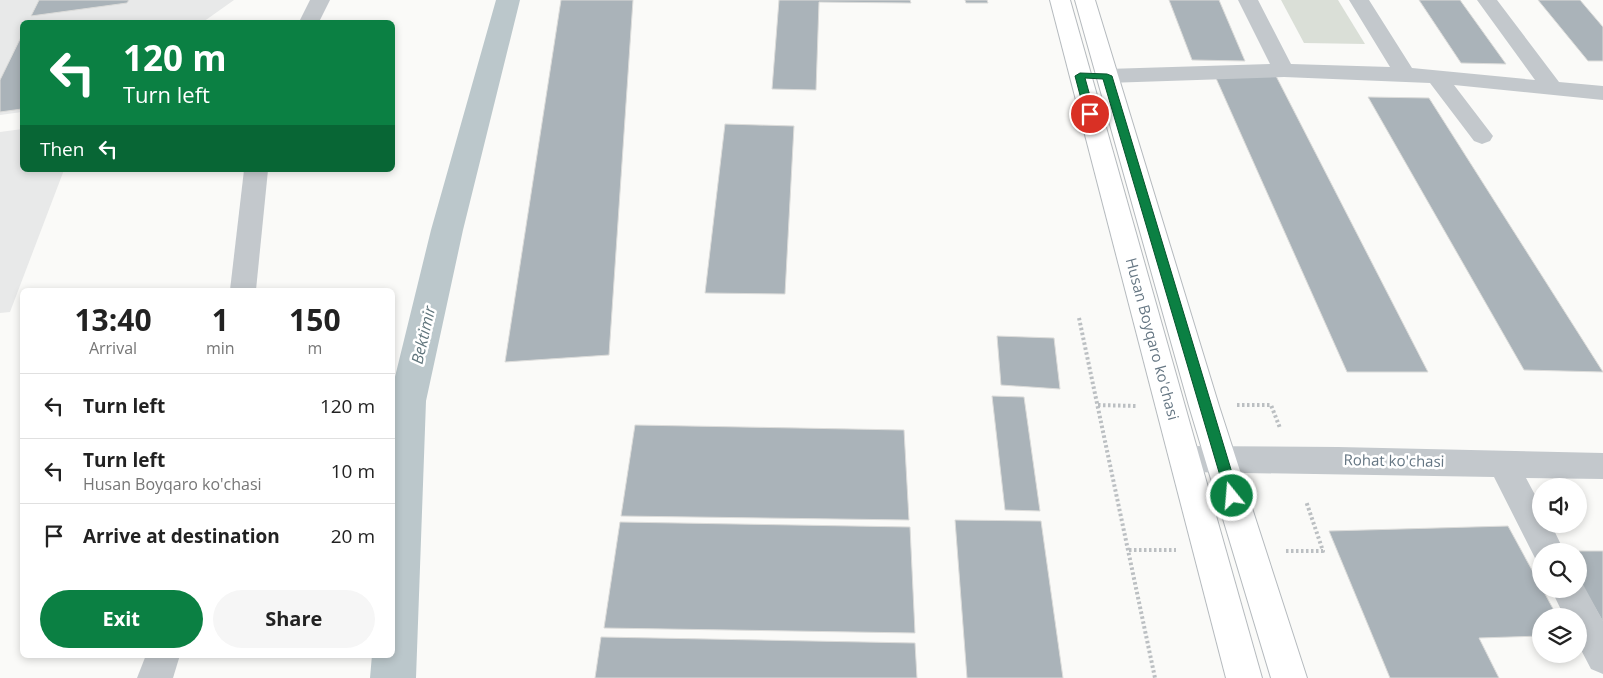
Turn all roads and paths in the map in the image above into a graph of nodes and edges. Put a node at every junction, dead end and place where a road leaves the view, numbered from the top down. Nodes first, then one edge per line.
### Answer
1 (320, 0) edge
2 (1060, 0) edge
3 (1085, 0) edge
4 (1248, 0) edge
5 (1359, 0) edge
6 (1487, 0) edge
7 (310, 20) edge
8 (1284, 70) junction
9 (1404, 74) junction
10 (1080, 76) junction
11 (1107, 76) junction
12 (1437, 78) junction
13 (1553, 89) junction
14 (1603, 94) edge
15 (1482, 136) dead end
16 (256, 172) edge
17 (243, 288) edge
18 (1079, 318) dead end
19 (1098, 405) junction
20 (1236, 405) dead end
21 (1146, 406) dead end
22 (1280, 428) dead end
23 (1186, 459) junction
24 (1221, 459) junction
25 (1503, 464) junction
26 (1603, 466) edge
27 (1306, 501) dead end
28 (1544, 543) edge
29 (1129, 550) junction
30 (1182, 550) dead end
31 (1286, 551) dead end
32 (1573, 598) edge
33 (1603, 657) edge
34 (163, 658) edge
35 (155, 678) edge
36 (1156, 678) edge
37 (1244, 678) edge
38 (1289, 678) edge

1 - 7 street
2 - 10 main road, Husan Boyqaro ko'chasi
3 - 11 main road, Husan Boyqaro ko'chasi
4 - 8 street
5 - 9 street
6 - 13 street
8 - 9 street
8 - 11 street
9 - 12 street
10 - 11 main road
10 - 23 main road, Husan Boyqaro ko'chasi
11 - 24 main road, Husan Boyqaro ko'chasi
12 - 13 street
12 - 15 street
13 - 14 street
16 - 17 street
18 - 19 path
19 - 21 path
19 - 29 path
20 - 22 path
23 - 24 street, Rohat ko'chasi
23 - 37 main road, Husan Boyqaro ko'chasi
24 - 25 street, Rohat ko'chasi
24 - 38 main road, Husan Boyqaro ko'chasi
25 - 26 street, Rohat ko'chasi
25 - 28 street
27 - 31 path
29 - 30 path
29 - 36 path
32 - 33 street
34 - 35 street

